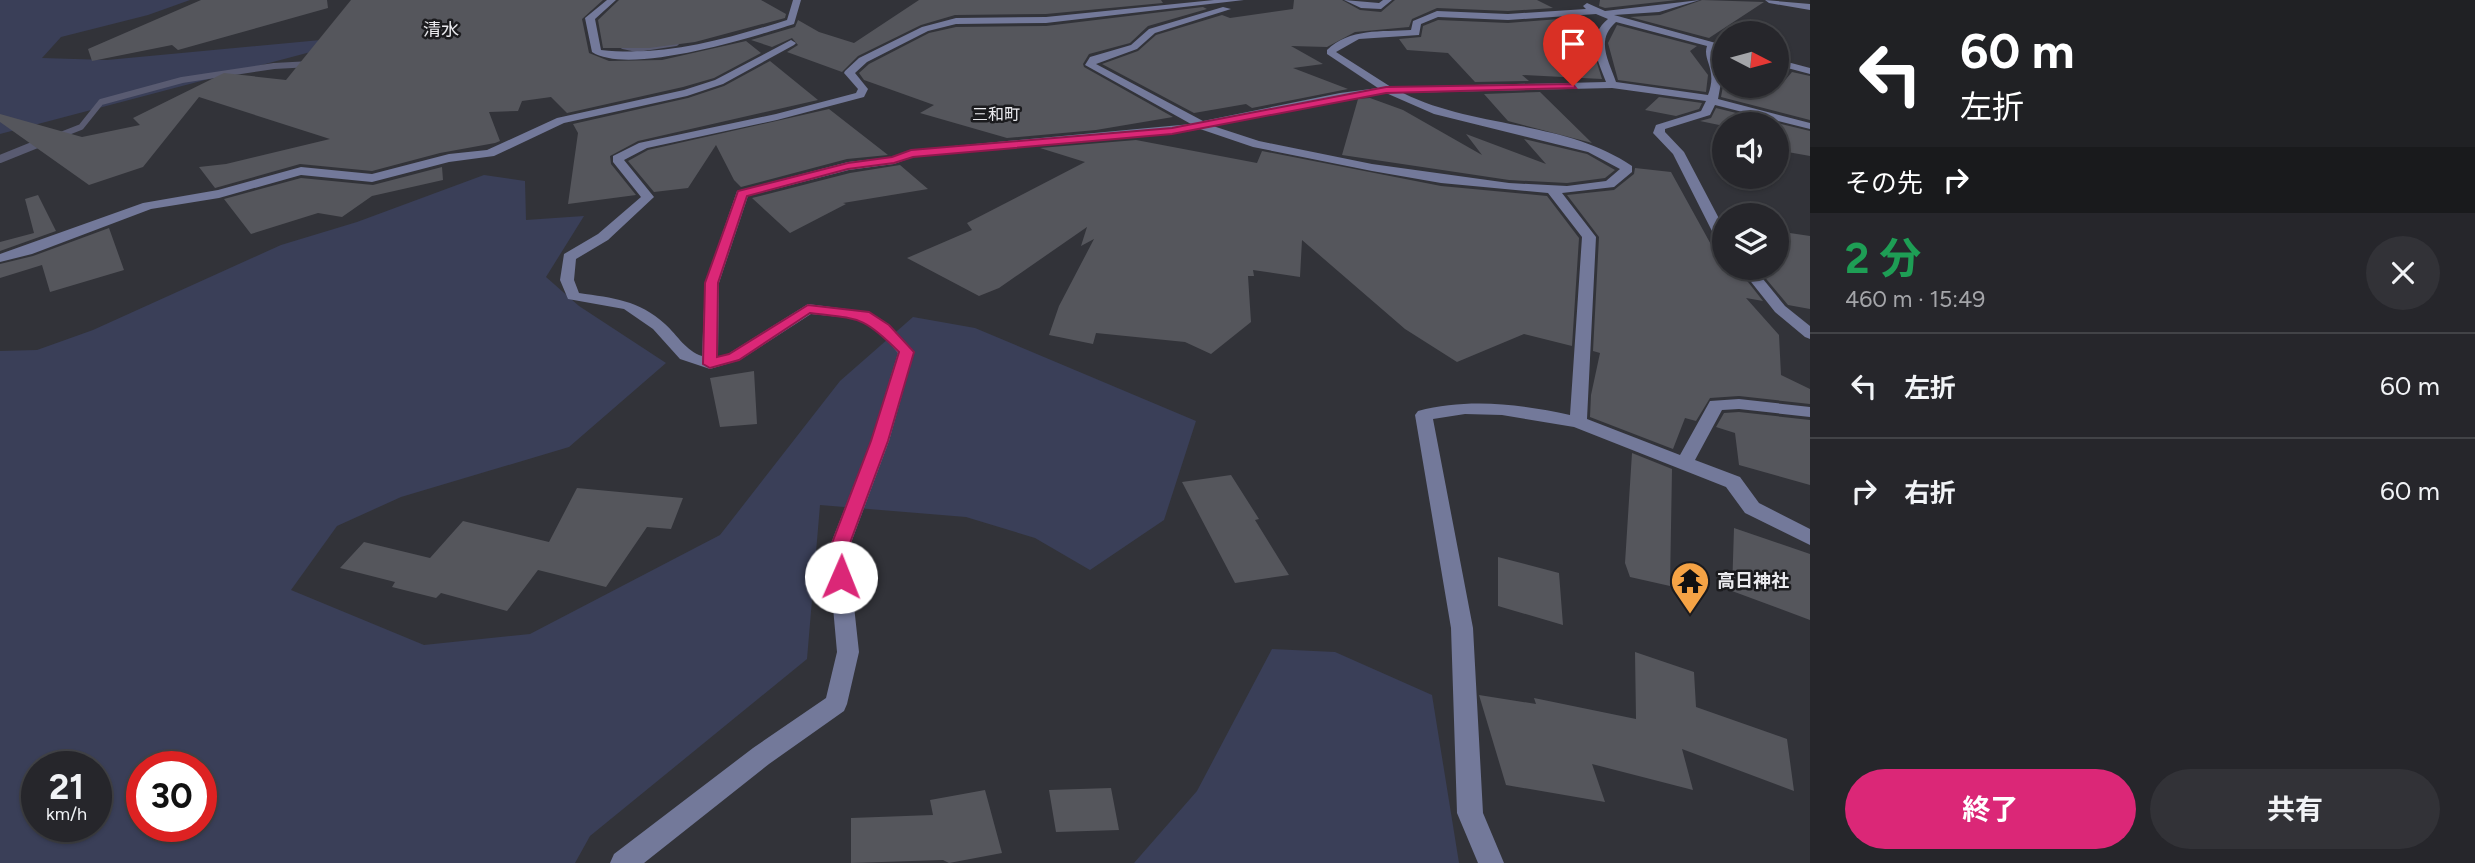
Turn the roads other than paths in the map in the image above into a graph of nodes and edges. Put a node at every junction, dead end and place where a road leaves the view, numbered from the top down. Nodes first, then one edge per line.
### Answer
1 (612, 0) edge
2 (797, 0) edge
3 (1240, 0) edge
4 (1250, 0) edge
5 (1348, 0) edge
6 (1388, 0) edge
7 (1579, 0) edge
8 (1696, 0) edge
9 (1769, 0) edge
10 (1810, 7) edge
11 (1598, 12) junction
12 (1614, 19) junction
13 (791, 43) dead end
14 (1712, 45) edge
15 (1789, 65) edge
16 (1810, 71) edge
17 (1612, 85) junction
18 (1386, 90) junction
19 (1712, 100) junction
20 (1202, 125) junction
21 (1810, 126) edge
22 (1553, 190) junction
23 (1712, 218) edge
24 (0, 258) edge
25 (1757, 280) edge
26 (1810, 334) edge
27 (710, 364) junction
28 (1810, 412) edge
29 (1578, 422) junction
30 (1684, 464) junction
31 (1810, 538) edge
32 (623, 863) edge
33 (1491, 863) edge

1 - 2 street
3 - 27 street
4 - 20 street
5 - 6 street
7 - 11 street
8 - 11 street
9 - 10 street
11 - 12 street
11 - 18 street
12 - 14 street
12 - 17 street
13 - 24 street
15 - 16 street
17 - 18 street
17 - 19 street
18 - 20 street
18 - 22 street
19 - 21 street
19 - 23 street
20 - 22 street
20 - 27 street
22 - 29 street
25 - 26 street
27 - 32 street
28 - 30 street
29 - 30 street
29 - 33 street
30 - 31 street

